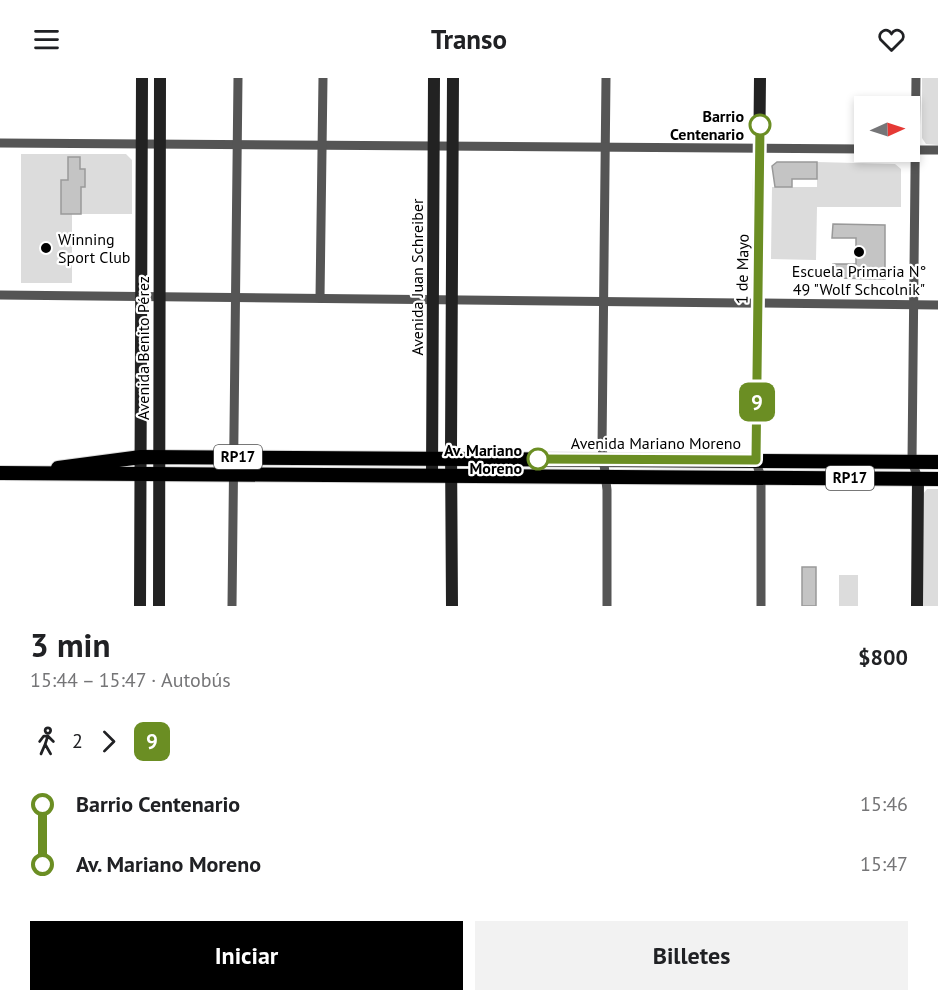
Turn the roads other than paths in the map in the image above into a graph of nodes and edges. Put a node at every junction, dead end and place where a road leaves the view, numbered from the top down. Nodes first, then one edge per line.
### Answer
1 (142, 78) edge
2 (160, 78) edge
3 (238, 78) edge
4 (323, 78) edge
5 (434, 78) edge
6 (453, 78) edge
7 (606, 78) edge
8 (760, 78) edge
9 (916, 78) edge
10 (915, 96) edge
11 (0, 143) edge
12 (142, 144) junction
13 (160, 144) junction
14 (237, 144) junction
15 (322, 145) junction
16 (434, 146) junction
17 (453, 146) junction
18 (605, 147) junction
19 (759, 148) junction
20 (854, 149) edge
21 (920, 150) edge
22 (938, 150) edge
23 (912, 162) edge
24 (0, 295) edge
25 (141, 296) junction
26 (160, 296) junction
27 (235, 297) junction
28 (320, 298) junction
29 (433, 299) junction
30 (452, 299) junction
31 (604, 301) junction
32 (758, 303) junction
33 (913, 305) junction
34 (938, 305) edge
35 (141, 457) junction
36 (159, 457) junction
37 (233, 457) junction
38 (433, 458) junction
39 (452, 459) junction
40 (603, 459) junction
41 (756, 460) junction
42 (912, 461) junction
43 (938, 462) edge
44 (0, 473) edge
45 (26, 473) junction
46 (141, 474) junction
47 (159, 475) junction
48 (233, 475) junction
49 (432, 476) junction
50 (453, 476) junction
51 (605, 477) junction
52 (761, 478) junction
53 (918, 478) junction
54 (938, 479) edge
55 (140, 606) edge
56 (159, 606) edge
57 (232, 606) edge
58 (453, 606) edge
59 (607, 606) edge
60 (761, 606) edge
61 (917, 606) edge

1 - 12 main road, Avenida Benito Pérez
2 - 13 main road, Avenida Benito Pérez
3 - 14 street
4 - 15 street
5 - 16 main road, Avenida Juan Schreiber
6 - 17 main road, Avenida Juan Schreiber
7 - 18 street
8 - 19 main road, 1 de Mayo
9 - 10 street
11 - 12 street
12 - 13 street
12 - 25 main road, Avenida Benito Pérez
13 - 14 street
13 - 26 main road, Avenida Benito Pérez
14 - 15 street
14 - 27 street
15 - 16 street
15 - 28 street
16 - 17 street
16 - 29 main road, Avenida Juan Schreiber
17 - 18 street
17 - 30 main road, Avenida Juan Schreiber
18 - 19 street
18 - 31 street
19 - 20 street
19 - 32 main road, 1 de Mayo
21 - 22 street
23 - 33 street
24 - 25 street
25 - 26 street
25 - 35 main road, Avenida Benito Pérez
26 - 27 street
26 - 36 main road, Avenida Benito Pérez
27 - 28 street
27 - 37 street
28 - 29 street
29 - 30 street
29 - 38 main road, Avenida Juan Schreiber
30 - 31 street
30 - 39 main road, Avenida Juan Schreiber
31 - 32 street
31 - 40 street
32 - 33 street
32 - 41 main road, 1 de Mayo
33 - 34 street
33 - 42 street
35 - 36 main road, Avenida Mariano Moreno / RP17
35 - 45 main road, Avenida Mariano Moreno / RP17
35 - 46 main road, Avenida Benito Pérez
36 - 37 main road, Avenida Mariano Moreno / RP17
36 - 47 main road, Avenida Benito Pérez
37 - 38 main road, Avenida Mariano Moreno / RP17
37 - 48 street
38 - 39 main road, Avenida Mariano Moreno / RP17
38 - 49 main road, Avenida Juan Schreiber
39 - 40 main road, Avenida Mariano Moreno / RP17
39 - 50 main road, Avenida Juan Schreiber
40 - 41 main road, Avenida Mariano Moreno / RP17
40 - 51 street
41 - 42 main road, Avenida Mariano Moreno / RP17
41 - 52 street
42 - 43 main road, Avenida Mariano Moreno / RP17
42 - 53 street
44 - 45 main road, RP17
45 - 46 main road, Avenida Mariano Moreno / RP17
46 - 47 main road, Avenida Mariano Moreno / RP17
46 - 55 main road, Avenida Benito Pérez
47 - 48 main road, Avenida Mariano Moreno / RP17
47 - 56 main road, Avenida Benito Pérez
48 - 49 main road, Avenida Mariano Moreno / RP17
48 - 57 street
49 - 50 main road, Avenida Mariano Moreno / RP17
50 - 51 main road, Avenida Mariano Moreno / RP17
50 - 58 main road, Avenida Juan Schreiber
51 - 52 main road, Avenida Mariano Moreno / RP17
51 - 59 street
52 - 53 main road, Avenida Mariano Moreno / RP17
52 - 60 street
53 - 54 main road, Avenida Mariano Moreno / RP17
53 - 61 main road

